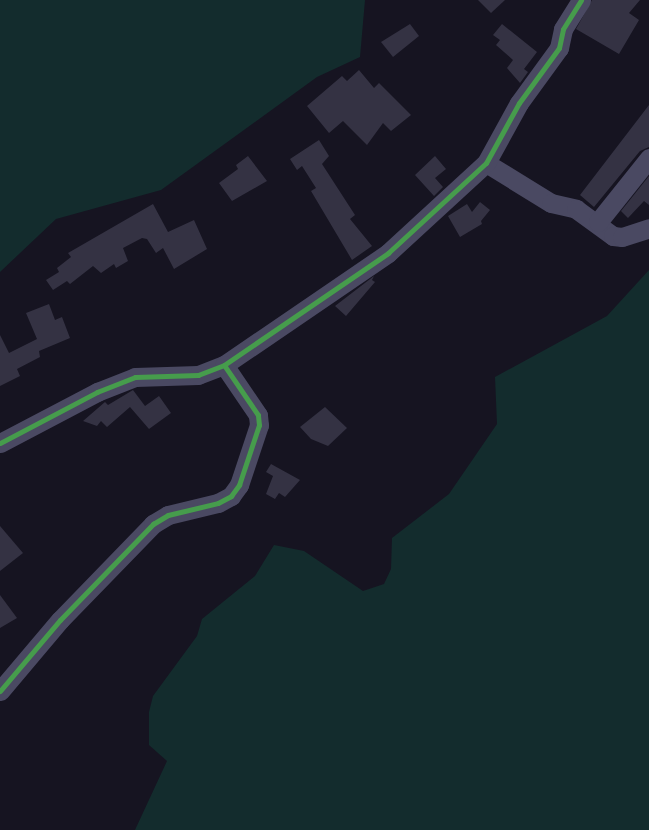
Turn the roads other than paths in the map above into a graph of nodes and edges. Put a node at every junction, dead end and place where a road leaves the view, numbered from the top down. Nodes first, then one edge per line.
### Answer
1 (581, 0) edge
2 (649, 158) edge
3 (486, 163) junction
4 (598, 222) junction
5 (649, 228) edge
6 (224, 365) junction
7 (0, 443) edge
8 (0, 691) edge

1 - 3 street
2 - 4 street
3 - 4 street
3 - 6 street
4 - 5 street
6 - 7 street
6 - 8 street

